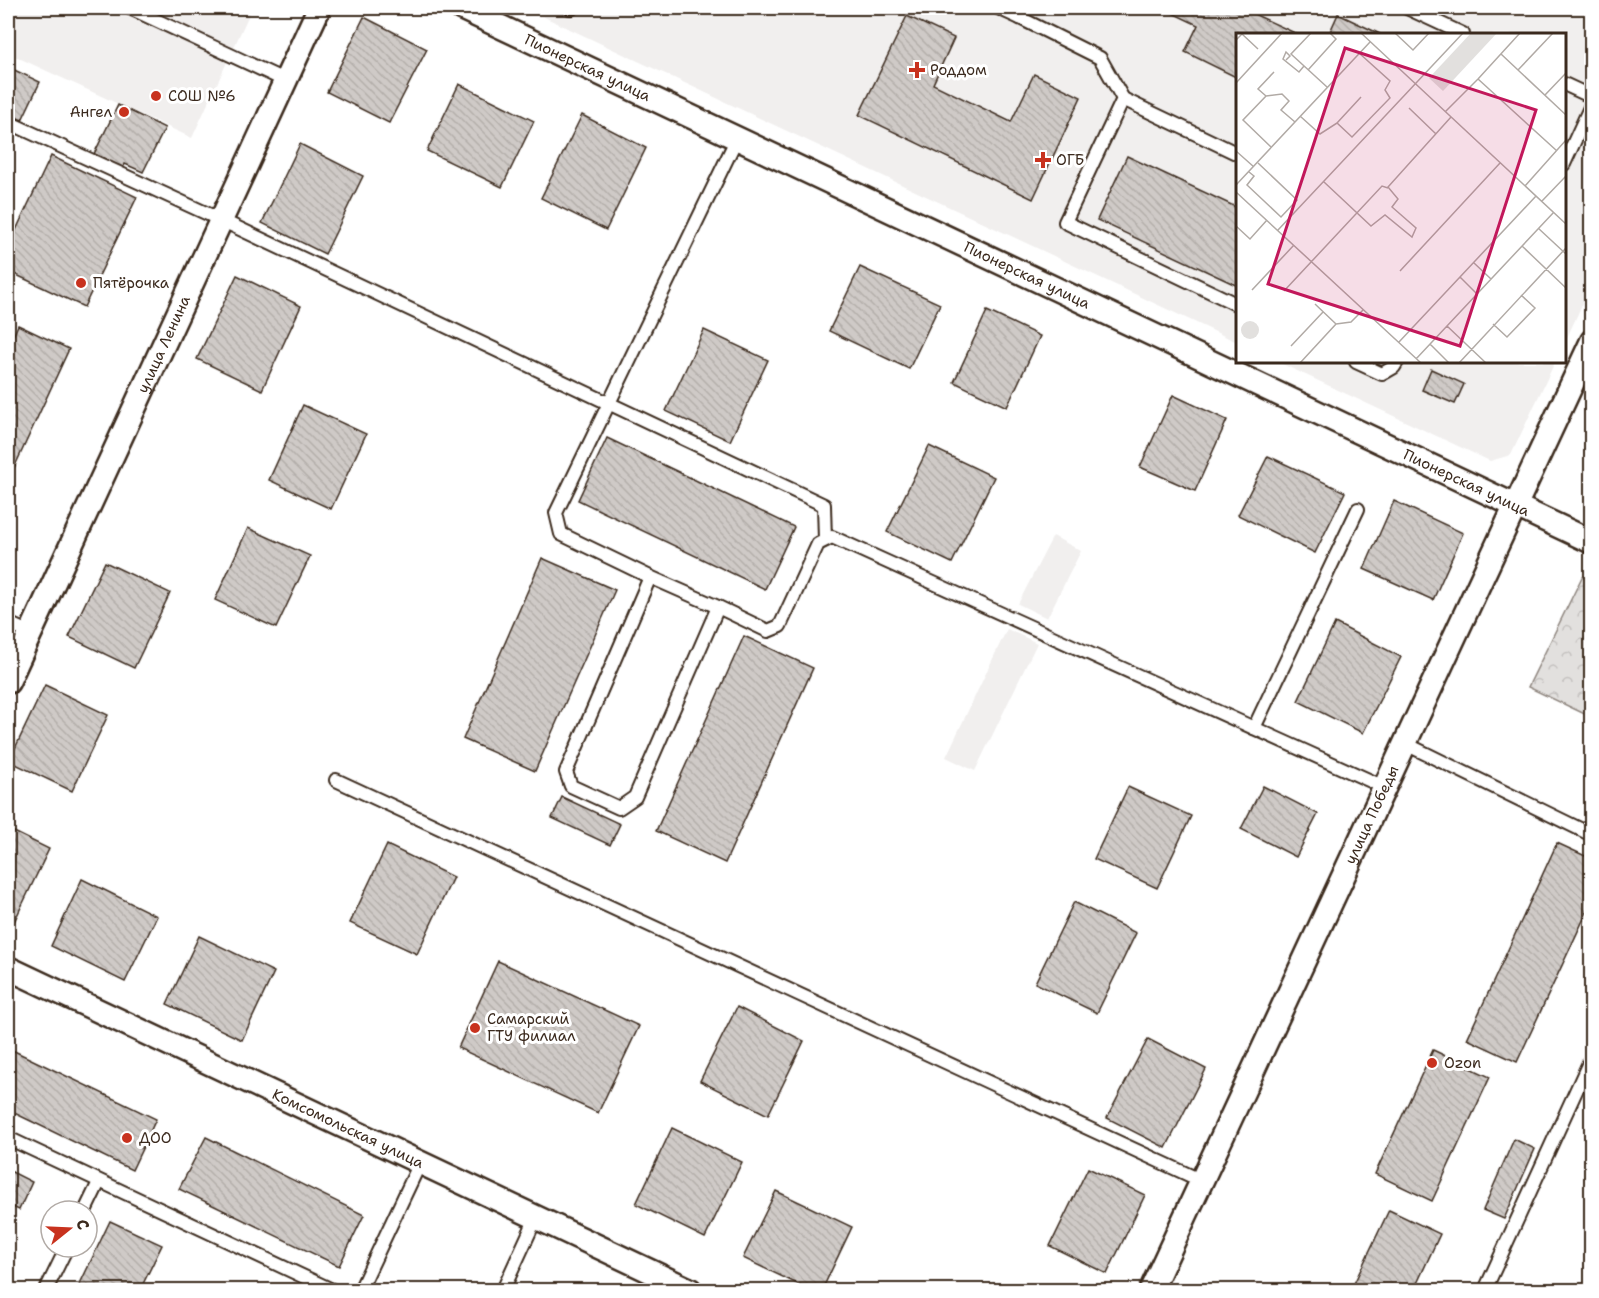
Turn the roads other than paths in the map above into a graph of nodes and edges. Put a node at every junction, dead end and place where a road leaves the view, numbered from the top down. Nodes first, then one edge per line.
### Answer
1 (130, 8) edge
2 (319, 8) edge
3 (461, 8) edge
4 (998, 8) edge
5 (1407, 8) edge
6 (1022, 13) edge
7 (1460, 33) edge
8 (286, 81) junction
9 (1566, 85) edge
10 (1592, 97) edge
11 (1123, 99) junction
12 (1592, 103) edge
13 (8, 122) edge
14 (737, 138) junction
15 (1236, 153) edge
16 (1566, 160) edge
17 (221, 220) junction
18 (1236, 304) edge
19 (1592, 341) edge
20 (1358, 363) edge
21 (1396, 363) edge
22 (609, 403) junction
23 (1514, 506) junction
24 (1358, 509) dead end
25 (825, 540) junction
26 (1592, 542) edge
27 (650, 577) junction
28 (718, 607) junction
29 (8, 623) edge
30 (30, 633) junction
31 (8, 682) edge
32 (1254, 728) junction
33 (1404, 743) junction
34 (336, 780) dead end
35 (1384, 787) junction
36 (1592, 835) edge
37 (8, 968) edge
38 (1592, 1056) edge
39 (8, 1138) edge
40 (420, 1163) junction
41 (1202, 1181) junction
42 (99, 1182) junction
43 (91, 1199) edge
44 (536, 1218) junction
45 (61, 1259) edge
46 (46, 1290) edge
47 (332, 1290) edge
48 (360, 1290) edge
49 (503, 1290) edge
50 (690, 1290) edge
51 (1151, 1290) edge
52 (1485, 1290) edge

1 - 8 lane
2 - 8 street, улица Ленина
3 - 14 street, Пионерская улица
4 - 6 lane
5 - 7 lane
6 - 11 lane
8 - 17 street, улица Ленина
9 - 10 lane
11 - 15 lane
11 - 18 lane
12 - 16 lane
13 - 17 lane
14 - 22 lane
14 - 23 street, Пионерская улица
17 - 22 lane
17 - 30 street, улица Ленина
19 - 23 street, улица Победы
20 - 21 lane
22 - 25 lane
22 - 27 lane
23 - 26 street, Пионерская улица
23 - 33 street, улица Победы
24 - 32 lane
25 - 28 lane
25 - 32 lane
27 - 28 lane
27 - 28 lane
29 - 30 lane
30 - 31 street, улица Ленина
32 - 35 lane
33 - 35 street, улица Победы
33 - 36 lane
34 - 41 lane
35 - 41 street, улица Победы
37 - 40 street, Комсомольская улица
38 - 52 lane
39 - 42 lane
40 - 44 street, Комсомольская улица
40 - 48 lane
41 - 51 street, улица Победы
42 - 43 lane
42 - 47 lane
44 - 49 lane
44 - 50 street, Комсомольская улица
45 - 46 lane

